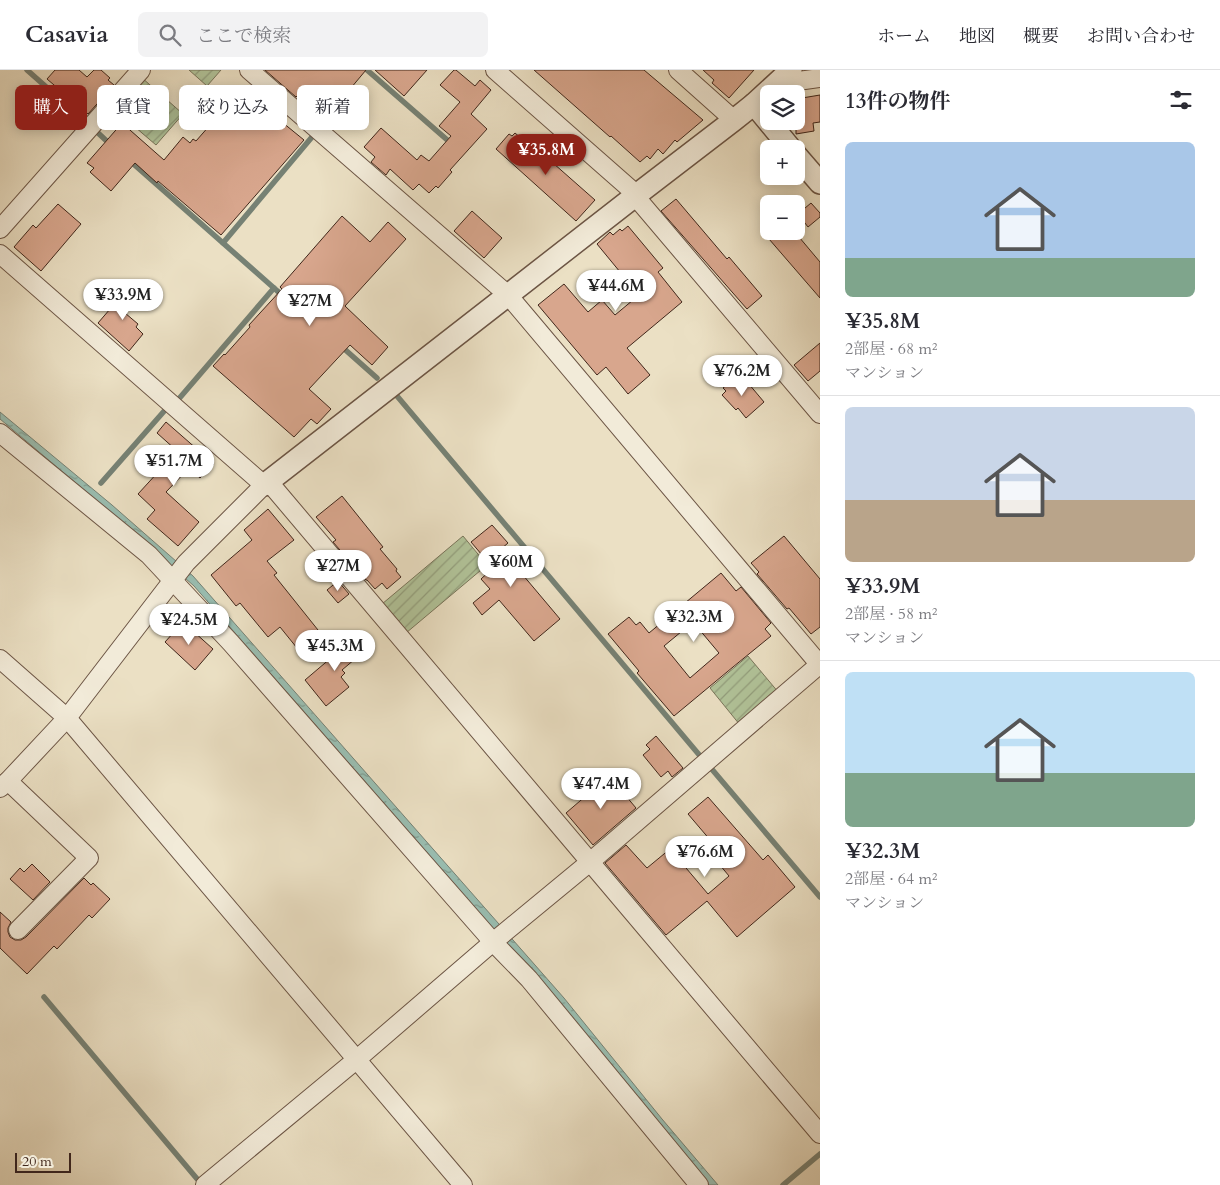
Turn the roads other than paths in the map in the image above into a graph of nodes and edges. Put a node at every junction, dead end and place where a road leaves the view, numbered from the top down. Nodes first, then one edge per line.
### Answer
1 (141, 70) edge
2 (249, 70) edge
3 (495, 70) edge
4 (678, 70) edge
5 (783, 77) edge
6 (820, 78) edge
7 (754, 104) junction
8 (734, 120) junction
9 (784, 140) edge
10 (805, 166) edge
11 (820, 183) edge
12 (636, 195) junction
13 (0, 230) edge
14 (0, 254) edge
15 (508, 296) junction
16 (820, 414) edge
17 (0, 433) edge
18 (266, 483) junction
19 (178, 574) junction
20 (0, 659) edge
21 (820, 664) edge
22 (67, 718) junction
23 (4, 785) edge
24 (590, 862) junction
25 (18, 930) dead end
26 (500, 937) junction
27 (356, 1060) junction
28 (820, 1134) edge
29 (205, 1185) edge
30 (463, 1185) edge
31 (699, 1185) edge

1 - 13 street
2 - 15 street
3 - 12 street
4 - 8 street
5 - 6 street
5 - 7 street
7 - 8 street
7 - 9 street
8 - 12 street
10 - 11 street
12 - 15 street
12 - 16 street
14 - 18 street
15 - 18 street
15 - 21 street
17 - 19 street
18 - 19 street
18 - 24 street
19 - 22 street
19 - 26 street
20 - 22 street
21 - 24 street
22 - 23 street
22 - 27 street
23 - 25 street
24 - 26 street
24 - 28 street
26 - 27 street
26 - 31 street
27 - 29 street
27 - 30 street

